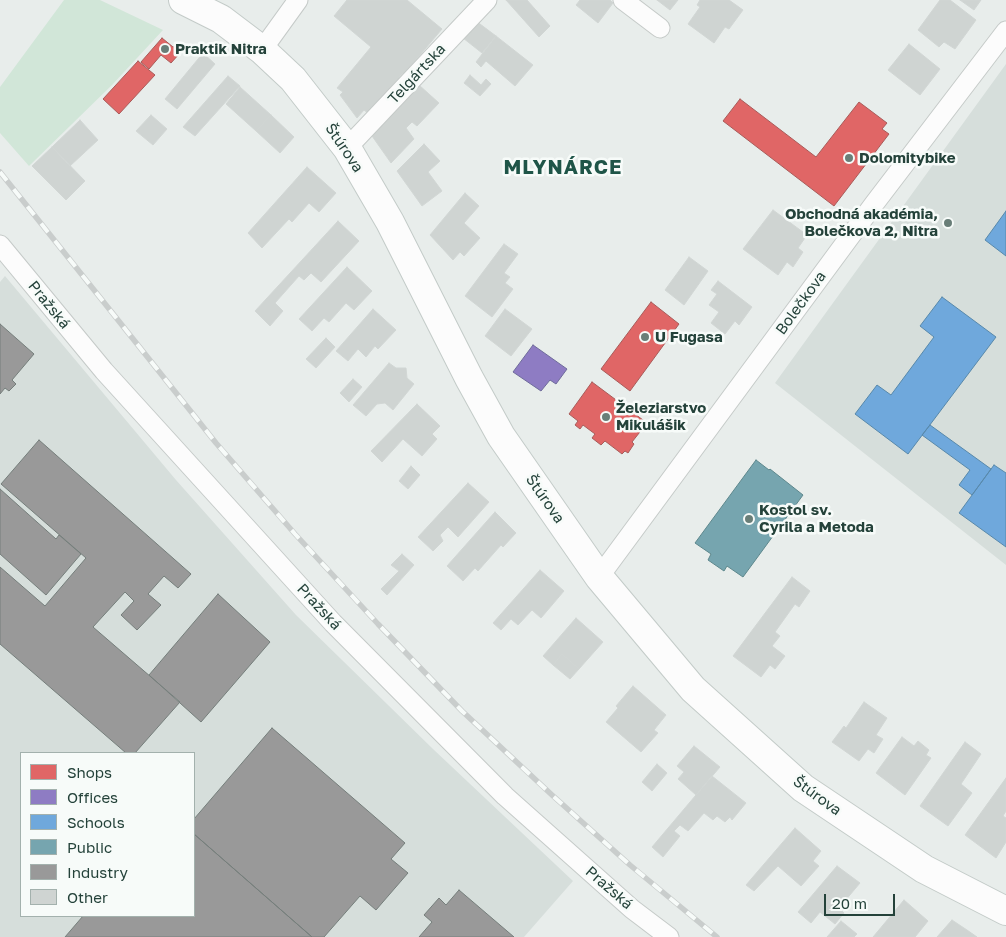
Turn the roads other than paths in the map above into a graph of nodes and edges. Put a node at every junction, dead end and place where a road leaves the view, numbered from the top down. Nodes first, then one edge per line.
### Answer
1 (183, 0) edge
2 (298, 0) edge
3 (487, 0) edge
4 (623, 0) edge
5 (660, 28) dead end
6 (1006, 31) edge
7 (262, 50) junction
8 (347, 148) junction
9 (0, 246) edge
10 (599, 577) junction
11 (1006, 911) edge
12 (669, 937) edge

1 - 7 street, Štúrova
2 - 7 street
3 - 8 street, Telgártska
4 - 5 street
6 - 10 street, Bolečkova
7 - 8 street, Štúrova
8 - 10 street, Štúrova
9 - 12 street, Pražská
10 - 11 street, Štúrova

